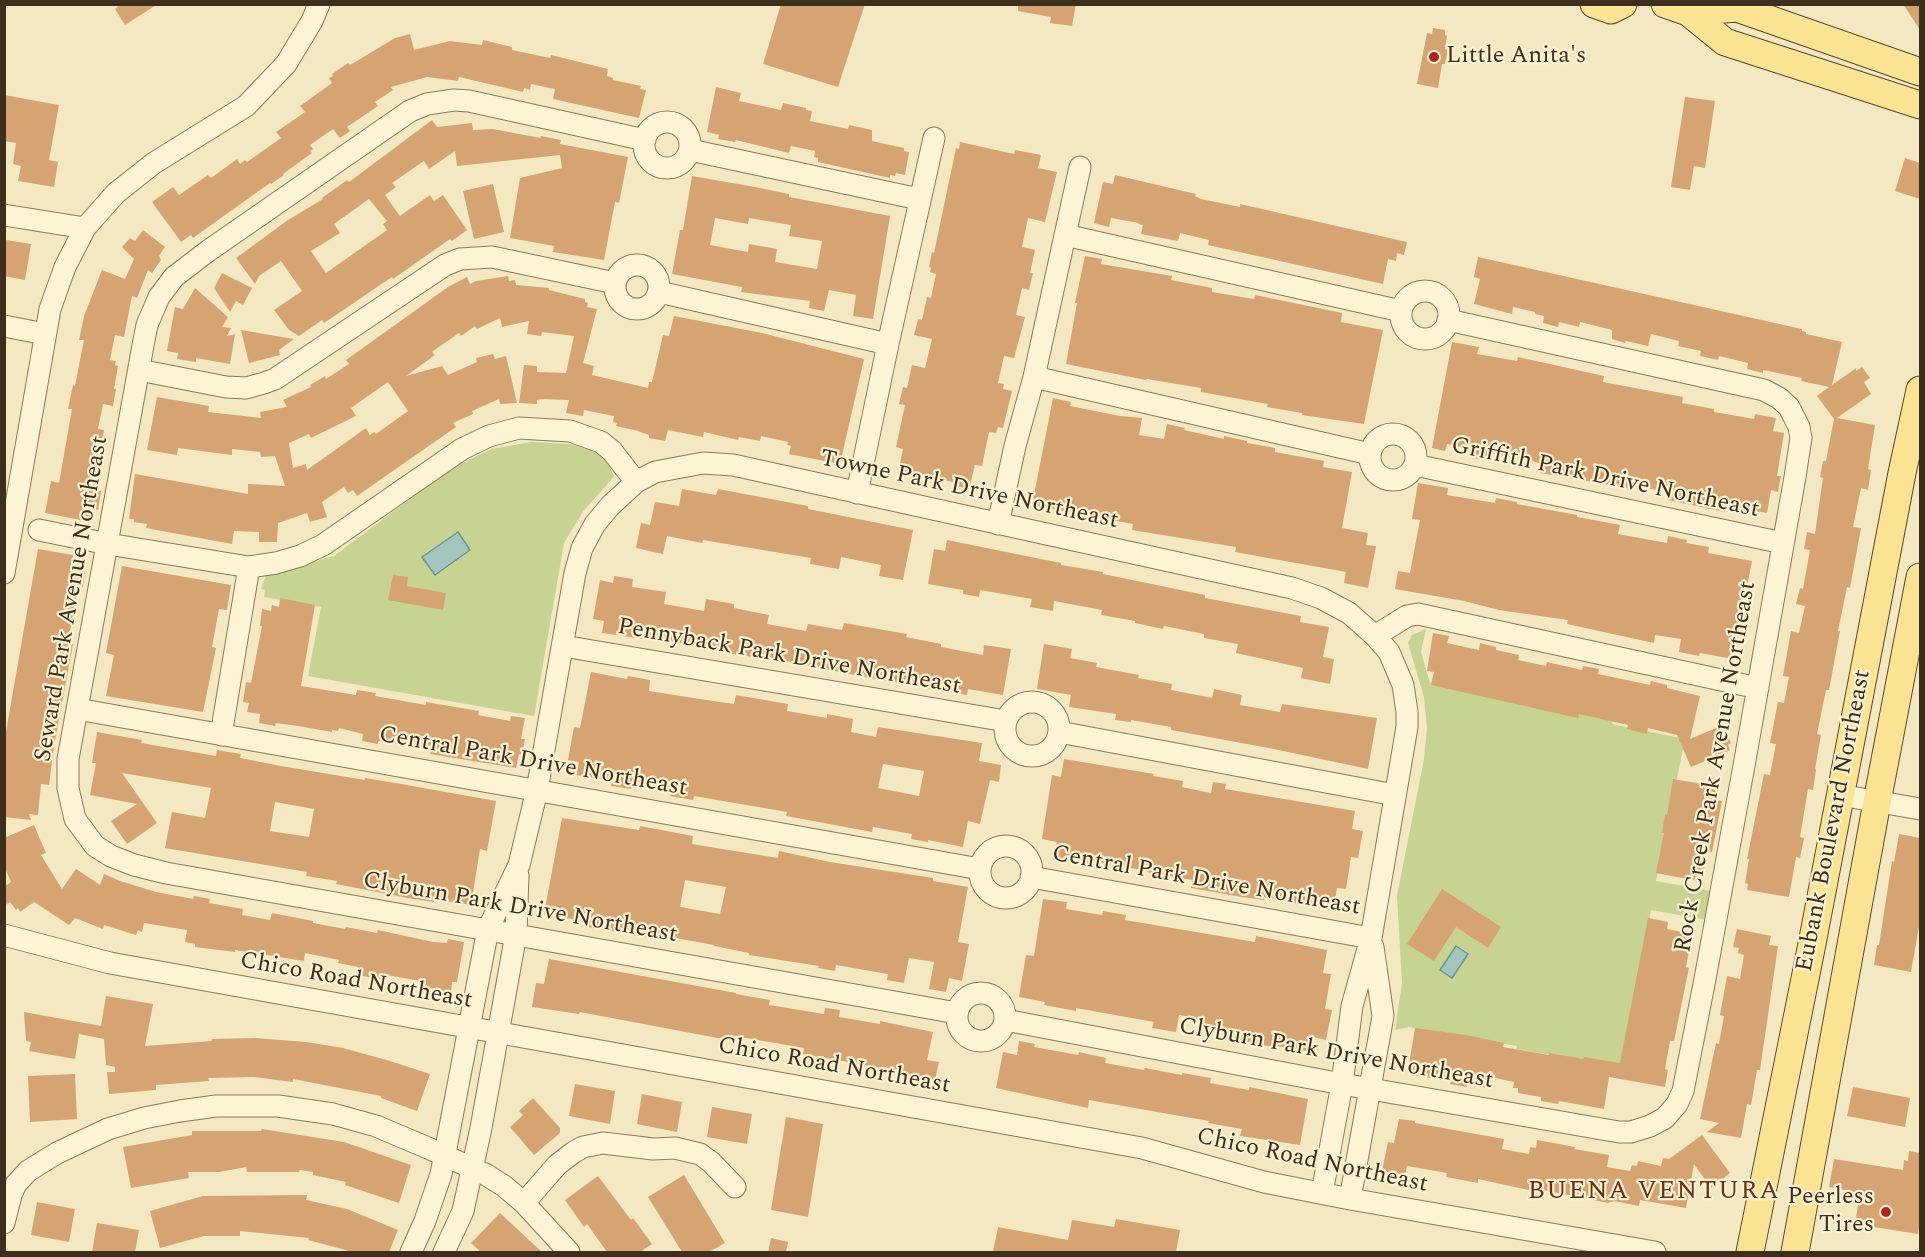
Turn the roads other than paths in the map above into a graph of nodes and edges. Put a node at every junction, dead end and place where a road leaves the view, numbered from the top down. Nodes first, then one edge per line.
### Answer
1 (319, 4) edge
2 (1594, 4) edge
3 (1623, 4) edge
4 (1676, 8) edge
5 (1920, 72) edge
6 (1920, 105) edge
7 (934, 138) dead end
8 (645, 140) junction
9 (690, 150) junction
10 (1080, 167) dead end
11 (919, 200) junction
12 (4, 215) edge
13 (85, 228) junction
14 (1065, 235) junction
15 (615, 283) junction
16 (658, 292) junction
17 (1401, 311) junction
18 (1448, 321) junction
19 (4, 326) edge
20 (45, 334) junction
21 (888, 344) junction
22 (139, 370) junction
23 (1034, 377) junction
24 (1920, 390) edge
25 (1370, 454) junction
26 (1415, 465) junction
27 (636, 482) junction
28 (857, 493) junction
29 (9, 524) edge
30 (998, 524) junction
31 (39, 530) dead end
32 (1783, 543) junction
33 (108, 544) junction
34 (249, 567) junction
35 (4, 573) edge
36 (1920, 577) edge
37 (1375, 636) junction
38 (563, 645) junction
39 (1758, 688) junction
40 (77, 709) junction
41 (1006, 721) junction
42 (1059, 732) junction
43 (221, 735) junction
44 (537, 790) junction
45 (1395, 795) junction
46 (1840, 795) junction
47 (1877, 802) junction
48 (1920, 809) edge
49 (84, 833) joint
50 (519, 865) junction
51 (980, 868) junction
52 (1031, 877) junction
53 (488, 929) junction
54 (516, 934) junction
55 (4, 935) edge
56 (1371, 938) junction
57 (957, 1013) junction
58 (1005, 1020) junction
59 (470, 1028) junction
60 (500, 1033) junction
61 (1342, 1084) junction
62 (1369, 1088) junction
63 (1658, 1122) joint
64 (445, 1156) junction
65 (473, 1169) junction
66 (735, 1187) dead end
67 (1322, 1193) junction
68 (1350, 1199) junction
69 (524, 1203) junction
70 (4, 1223) edge
71 (411, 1252) edge
72 (444, 1252) edge
73 (568, 1252) edge
74 (1655, 1252) edge
75 (1750, 1252) edge
76 (1795, 1252) edge

1 - 13 street
2 - 3 main road
4 - 5 main road
4 - 6 main road
7 - 11 street
8 - 9 street
8 - 9 street
8 - 22 street, Seward Park Avenue Northeast
9 - 11 street
10 - 14 street
11 - 21 street
12 - 13 street
13 - 20 street
14 - 17 street
14 - 23 street
15 - 16 street
15 - 16 street
15 - 22 street
16 - 21 street
17 - 18 street
17 - 18 street
18 - 32 street, Rock Creek Park Avenue Northeast
19 - 20 street
20 - 29 street
21 - 28 street
22 - 33 street, Seward Park Avenue Northeast
23 - 25 street
23 - 30 street
24 - 46 main road, Eubank Boulevard Northeast
25 - 26 street, Griffith Park Drive Northeast
25 - 26 street, Griffith Park Drive Northeast
26 - 32 street, Griffith Park Drive Northeast
27 - 28 street, Towne Park Drive Northeast
27 - 34 street
27 - 38 street, Towne Park Drive Northeast
28 - 30 street, Towne Park Drive Northeast
29 - 35 street
30 - 37 street, Towne Park Drive Northeast
31 - 33 street
32 - 39 street, Rock Creek Park Avenue Northeast
33 - 34 street
33 - 40 street, Seward Park Avenue Northeast
34 - 43 street
36 - 47 main road, Eubank Boulevard Northeast
37 - 39 street
37 - 45 street, Towne Park Drive Northeast
38 - 41 street, Pennyback Park Drive Northeast
38 - 44 street, Towne Park Drive Northeast
39 - 63 street, Rock Creek Park Avenue Northeast
40 - 43 street, Central Park Drive Northeast
40 - 49 street, Seward Park Avenue Northeast
41 - 42 street
41 - 42 street
42 - 45 street
43 - 44 street, Central Park Drive Northeast
44 - 50 street, Towne Park Drive Northeast
44 - 51 street, Central Park Drive Northeast
45 - 56 street, Towne Park Drive Northeast
46 - 47 street
46 - 75 main road, Eubank Boulevard Northeast
47 - 48 street
47 - 76 main road, Eubank Boulevard Northeast
49 - 53 street, Clyburn Park Drive Northeast
50 - 53 street, Towne Park Drive Northeast
50 - 54 street, Towne Park Drive Northeast
51 - 52 street, Central Park Drive Northeast
51 - 52 street, Central Park Drive Northeast
52 - 56 street, Central Park Drive Northeast
53 - 54 street, Clyburn Park Drive Northeast
53 - 59 street, Towne Park Drive Northeast
54 - 57 street, Clyburn Park Drive Northeast
54 - 60 street, Towne Park Drive Northeast
55 - 59 street, Chico Road Northeast
56 - 61 street, Towne Park Drive Northeast
56 - 62 street, Towne Park Drive Northeast
57 - 58 street
57 - 58 street
58 - 61 street, Clyburn Park Drive Northeast
59 - 60 street, Chico Road Northeast
59 - 64 street, Towne Park Drive Northeast
60 - 65 street, Towne Park Drive Northeast
60 - 67 street, Chico Road Northeast
61 - 62 street, Clyburn Park Drive Northeast
61 - 67 street, Towne Park Drive Northeast
62 - 63 street, Clyburn Park Drive Northeast
62 - 68 street, Towne Park Drive Northeast
64 - 65 street
64 - 70 street
64 - 71 street, Towne Park Drive Northeast
65 - 69 street
65 - 72 street, Towne Park Drive Northeast
66 - 69 street
67 - 68 street, Chico Road Northeast
68 - 74 street, Chico Road Northeast
69 - 73 street

